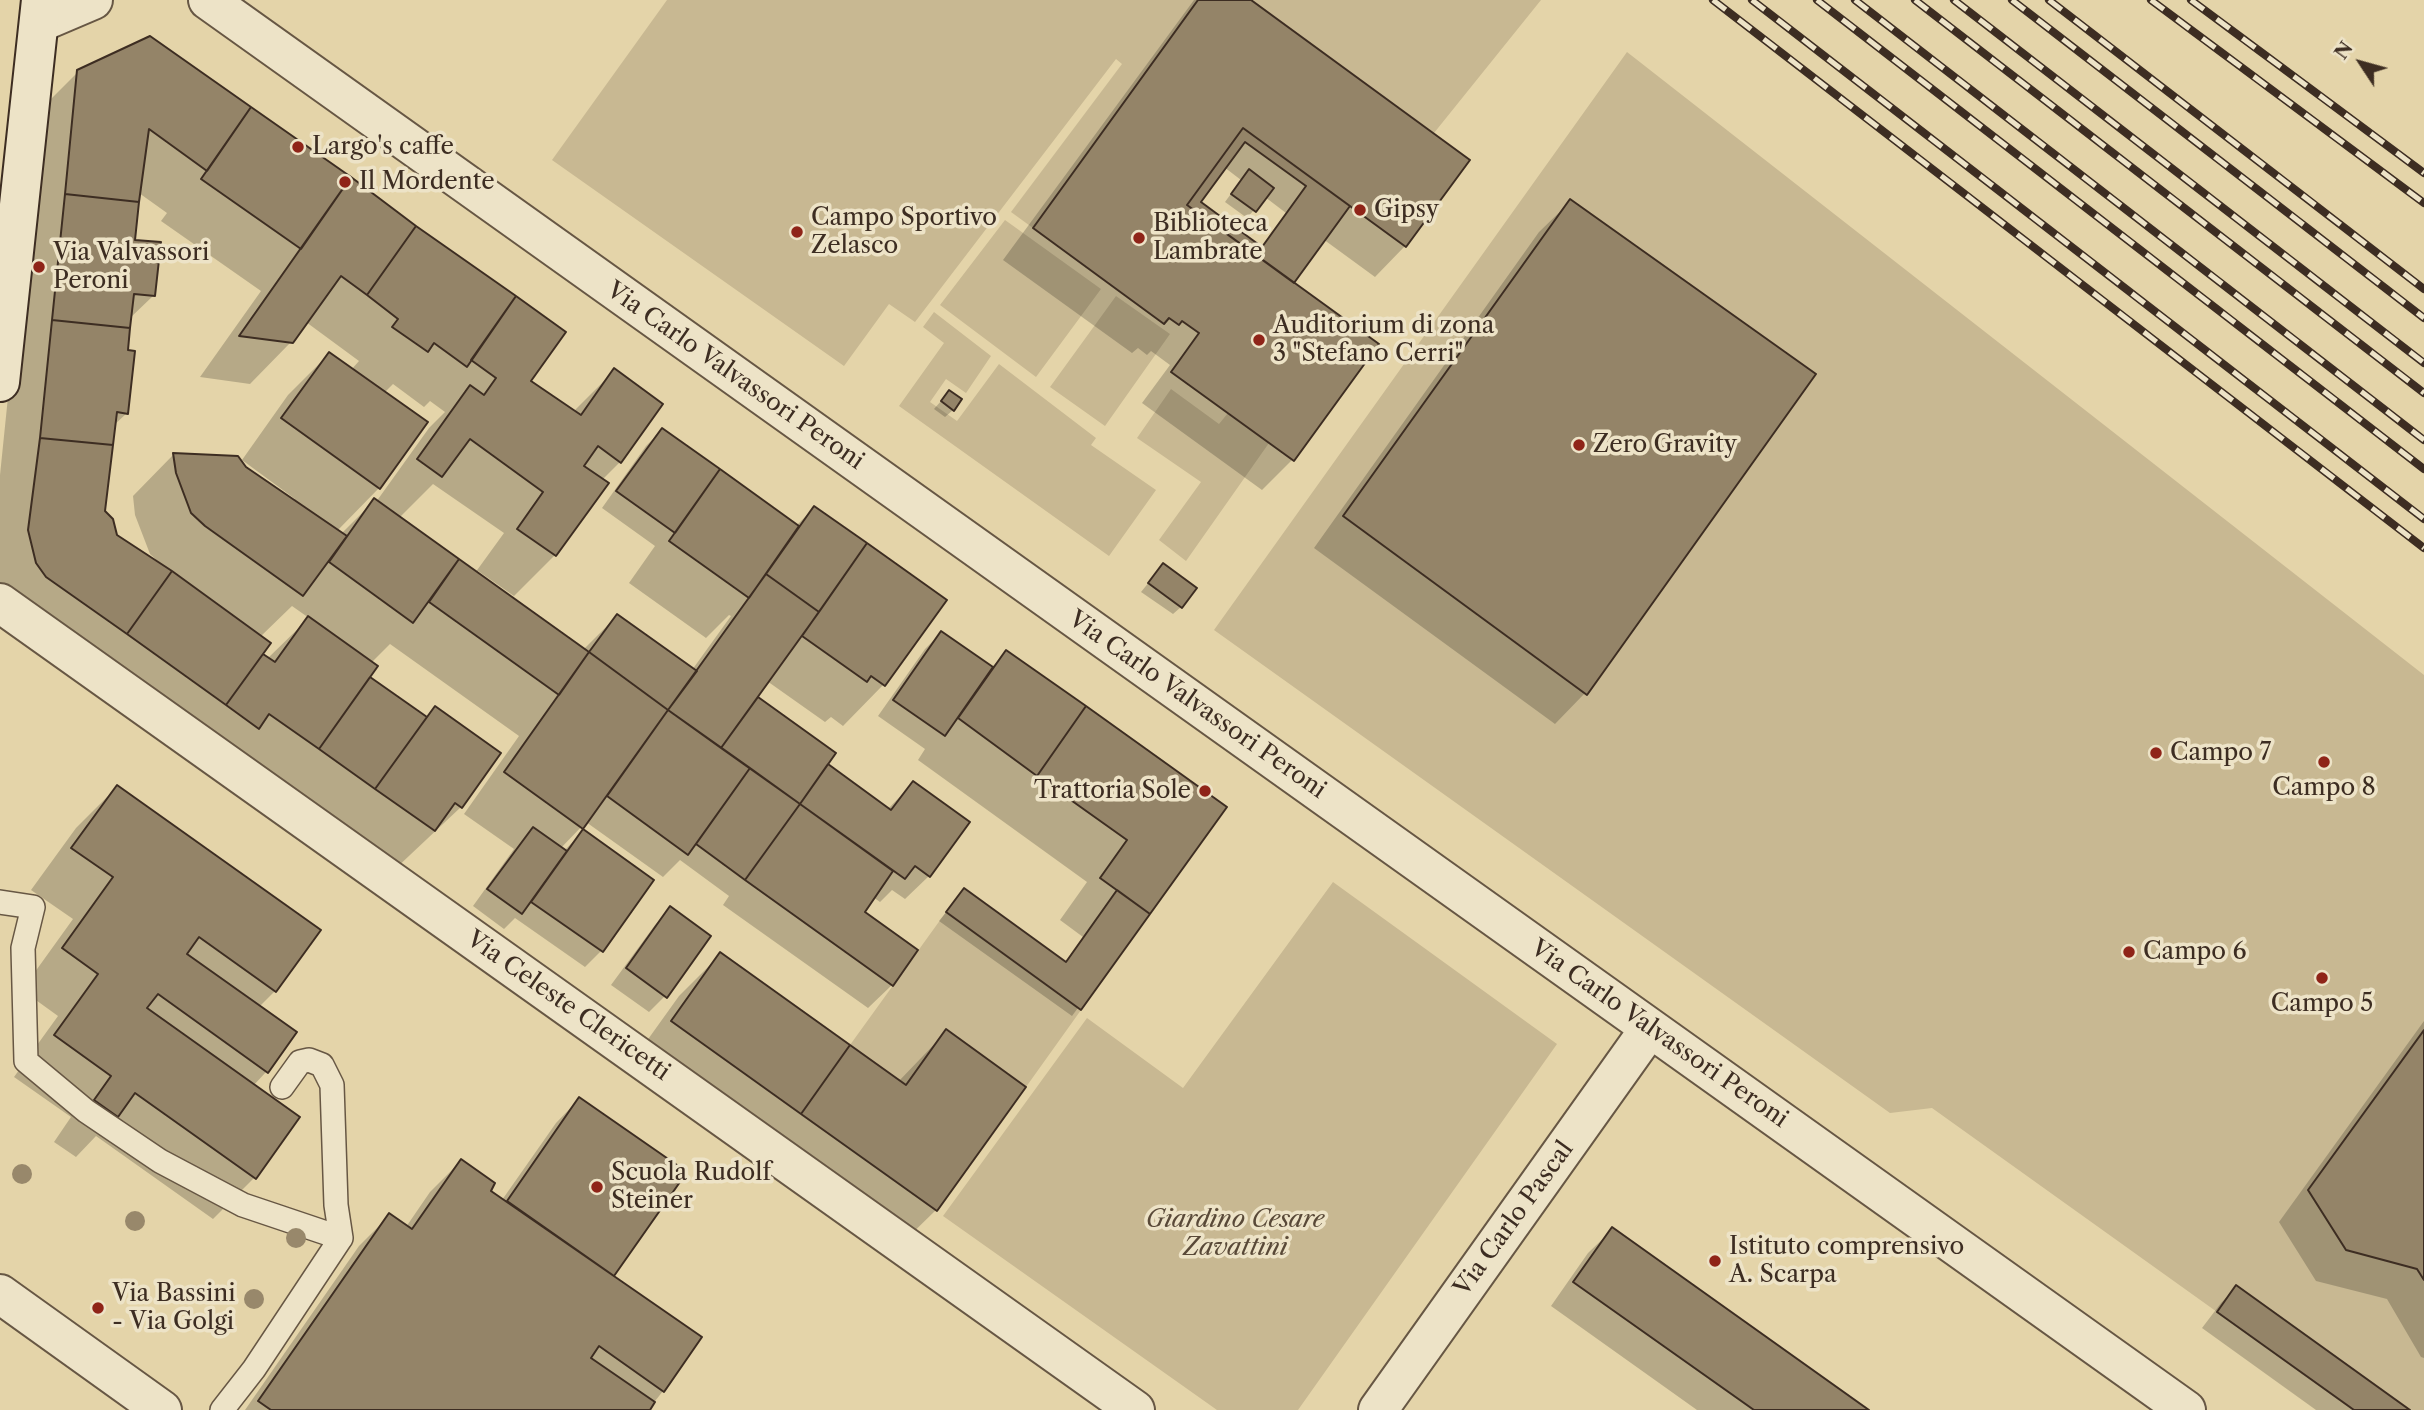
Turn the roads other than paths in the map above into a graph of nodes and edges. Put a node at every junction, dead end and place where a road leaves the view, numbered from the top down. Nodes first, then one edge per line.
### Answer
1 (93, 0) edge
2 (208, 0) edge
3 (40, 12) edge
4 (0, 382) edge
5 (0, 603) edge
6 (0, 902) edge
7 (1650, 1028) junction
8 (282, 1087) dead end
9 (341, 1238) junction
10 (0, 1294) edge
11 (162, 1410) edge
12 (222, 1410) edge
13 (1135, 1410) edge
14 (1378, 1410) edge
15 (2186, 1410) edge

1 - 3 street
2 - 7 street, Via Carlo Valvassori Peroni
3 - 4 street
5 - 13 street, Via Celeste Clericetti
6 - 9 lane
7 - 14 street, Via Carlo Pascal
7 - 15 street, Via Carlo Valvassori Peroni
8 - 9 lane
9 - 12 lane
10 - 11 street

